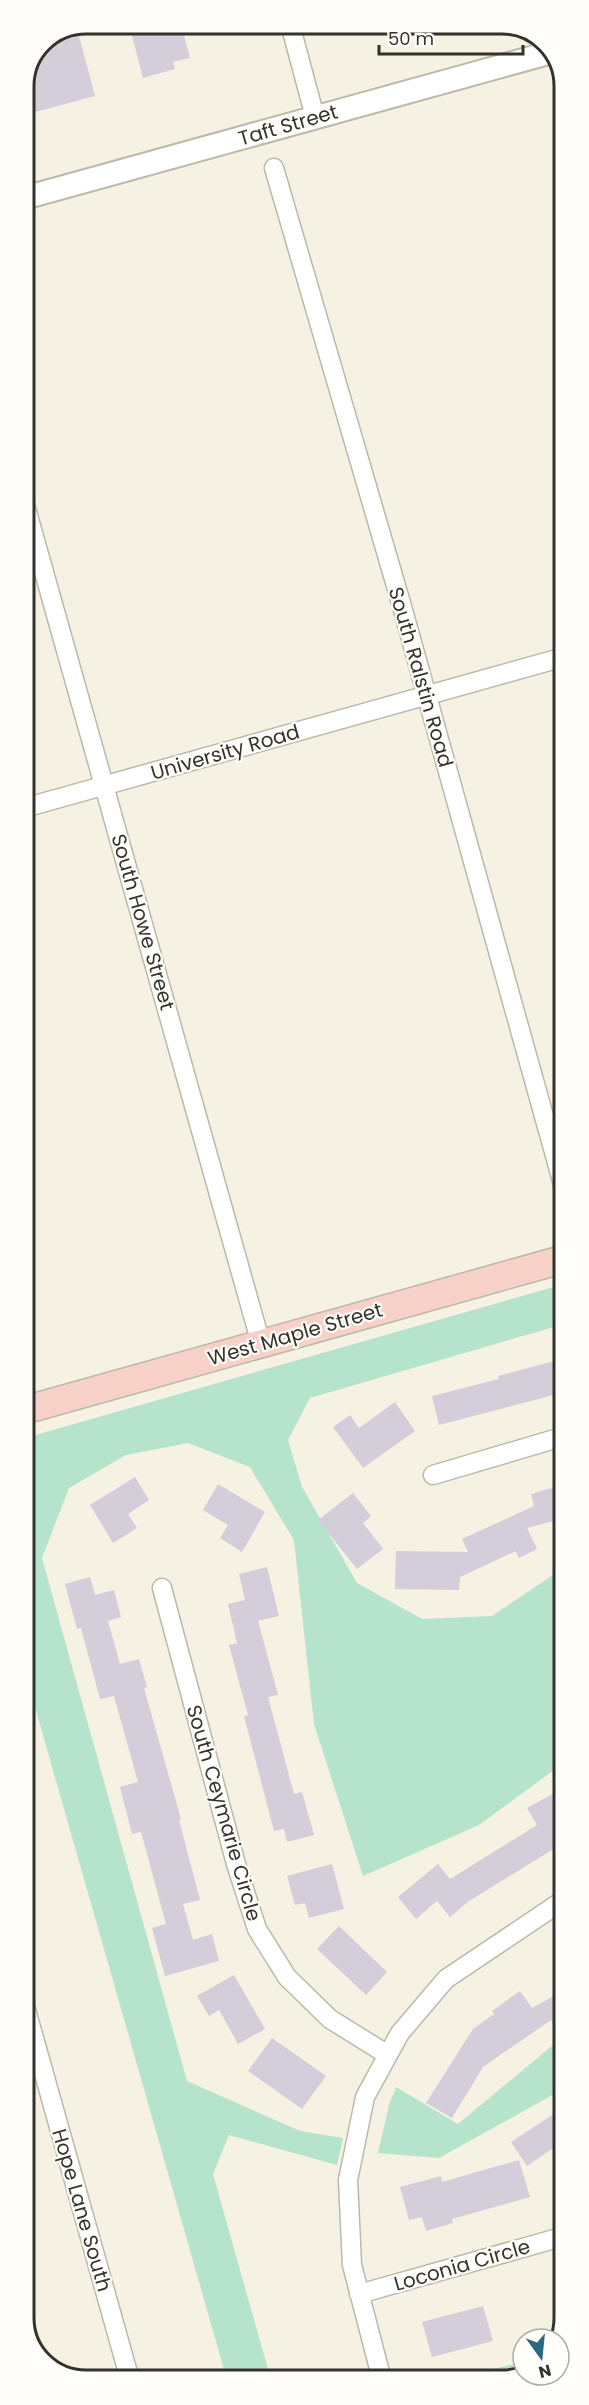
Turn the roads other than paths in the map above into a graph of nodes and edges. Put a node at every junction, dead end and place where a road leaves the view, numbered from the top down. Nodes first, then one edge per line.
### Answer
1 (293, 34) edge
2 (544, 54) edge
3 (315, 117) junction
4 (274, 168) dead end
5 (34, 195) edge
6 (34, 536) edge
7 (554, 660) edge
8 (426, 696) junction
9 (105, 786) junction
10 (34, 805) edge
11 (554, 1152) edge
12 (554, 1262) edge
13 (261, 1344) junction
14 (34, 1407) edge
15 (554, 1439) edge
16 (433, 1475) dead end
17 (162, 1588) dead end
18 (554, 1906) edge
19 (34, 2038) edge
20 (388, 2055) junction
21 (554, 2239) edge
22 (359, 2294) junction
23 (127, 2370) edge
24 (379, 2370) edge

1 - 3 street
2 - 3 street, Taft Street
3 - 5 street, Taft Street
4 - 8 street, South Ralstin Road
6 - 9 street, South Howe Street
7 - 8 street, University Road
8 - 9 street, University Road
8 - 11 street, South Ralstin Road
9 - 10 street, University Road
9 - 13 street, South Howe Street
12 - 13 main road, West Maple Street
13 - 14 main road, West Maple Street
15 - 16 street
17 - 20 street, South Ceymarie Circle
18 - 20 street
19 - 23 street, Hope Lane South
20 - 22 street
21 - 22 street, Loconia Circle
22 - 24 street

